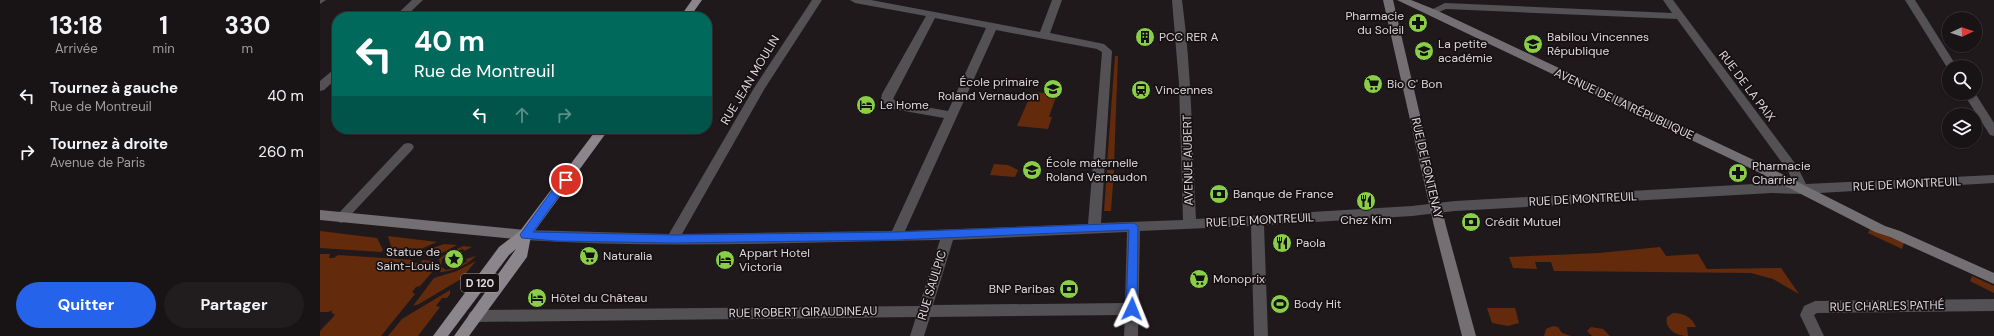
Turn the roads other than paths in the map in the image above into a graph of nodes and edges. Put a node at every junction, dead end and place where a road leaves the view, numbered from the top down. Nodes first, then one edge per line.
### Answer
1 (418, 0) edge
2 (697, 0) edge
3 (817, 0) edge
4 (855, 0) edge
5 (1057, 0) edge
6 (1177, 0) edge
7 (1388, 0) edge
8 (1402, 0) edge
9 (1668, 0) edge
10 (1910, 0) edge
11 (404, 12) edge
12 (689, 12) edge
13 (1432, 12) junction
14 (932, 14) junction
15 (1679, 16) junction
16 (992, 26) junction
17 (1044, 36) junction
18 (1948, 60) edge
19 (332, 76) edge
20 (320, 87) edge
21 (1973, 100) edge
22 (951, 115) junction
23 (1994, 132) edge
24 (599, 134) edge
25 (408, 147) dead end
26 (1994, 179) edge
27 (1802, 189) junction
28 (1437, 208) junction
29 (320, 215) edge
30 (341, 218) junction
31 (1257, 220) junction
32 (1190, 224) junction
33 (1134, 226) junction
34 (1094, 229) junction
35 (525, 235) junction
36 (948, 235) junction
37 (896, 236) junction
38 (673, 239) junction
39 (1994, 279) edge
40 (1994, 305) edge
41 (1132, 309) junction
42 (924, 311) junction
43 (475, 316) junction
44 (440, 336) edge
45 (461, 336) edge
46 (917, 336) edge
47 (1131, 336) edge
48 (1261, 336) edge
49 (1469, 336) edge
50 (1817, 336) edge

1 - 11 street
2 - 12 main road
3 - 38 street, RUE JEAN MOULIN
4 - 14 street
5 - 17 street
6 - 32 street, AVENUE AUBERT
7 - 28 street, RUE DE FONTENAY
8 - 13 street, AVENUE DE LA RÉPUBLIQUE
9 - 15 street, RUE DE LA PAIX
10 - 18 street
13 - 15 street
13 - 27 street, AVENUE DE LA RÉPUBLIQUE
14 - 16 street
14 - 22 street
15 - 27 street, RUE DE LA PAIX
16 - 17 street
16 - 22 street
17 - 34 street
19 - 20 street
21 - 23 street
22 - 37 street
24 - 35 main road, D 120
25 - 30 street
26 - 27 street, RUE DE MONTREUIL
27 - 28 street, RUE DE MONTREUIL
27 - 39 street, AVENUE DE LA RÉPUBLIQUE
28 - 31 street, RUE DE MONTREUIL
28 - 49 street, RUE DE FONTENAY
29 - 30 street
30 - 35 street
31 - 32 street, RUE DE MONTREUIL
31 - 48 street
32 - 33 street, RUE DE MONTREUIL
33 - 34 street, RUE DE MONTREUIL
33 - 41 street
34 - 36 street, RUE DE MONTREUIL
35 - 38 street, RUE DE MONTREUIL
35 - 43 main road, D 120
35 - 44 main road, D 120
36 - 37 street, RUE DE MONTREUIL
36 - 42 street, RUE SAULPIC
37 - 38 street, RUE DE MONTREUIL
40 - 50 street, RUE CHARLES PATHÉ
41 - 42 street, RUE ROBERT GIRAUDINEAU
41 - 47 street
42 - 43 street, RUE ROBERT GIRAUDINEAU
42 - 46 street, RUE SAULPIC
43 - 45 main road, D 120

